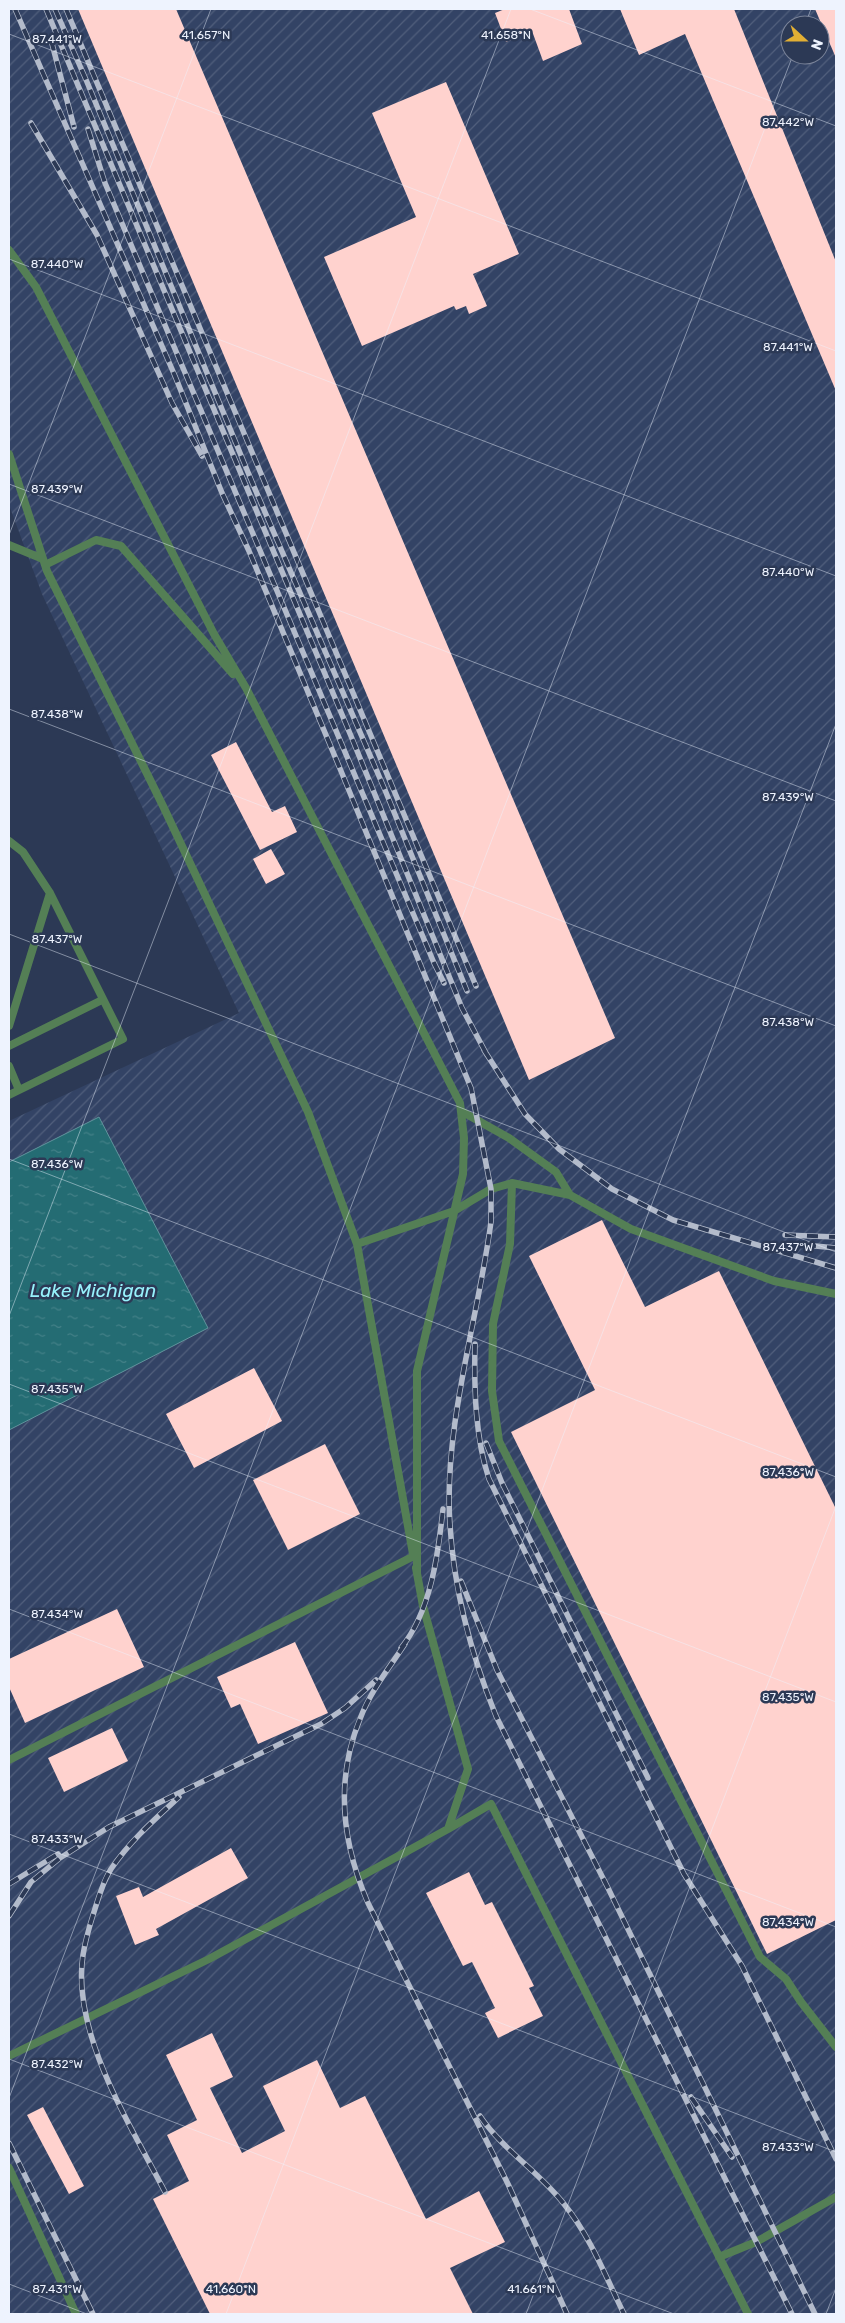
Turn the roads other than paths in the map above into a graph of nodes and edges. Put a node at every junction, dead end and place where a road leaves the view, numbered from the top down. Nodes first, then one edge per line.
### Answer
1 (9, 250) edge
2 (9, 454) edge
3 (9, 545) edge
4 (44, 562) junction
5 (246, 688) junction
6 (9, 840) edge
7 (50, 893) junction
8 (102, 1000) junction
9 (9, 1026) edge
10 (9, 1046) edge
11 (9, 1066) edge
12 (19, 1090) junction
13 (9, 1095) edge
14 (461, 1111) junction
15 (512, 1183) junction
16 (570, 1195) junction
17 (454, 1211) junction
18 (357, 1244) junction
19 (836, 1294) edge
20 (414, 1556) junction
21 (417, 1573) junction
22 (9, 1760) edge
23 (448, 1830) junction
24 (836, 2048) edge
25 (9, 2056) edge
26 (9, 2168) edge
27 (836, 2197) edge
28 (719, 2257) junction
29 (76, 2314) edge
30 (748, 2314) edge

1 - 5 lane
2 - 4 lane
3 - 4 lane
4 - 5 lane
4 - 18 lane
5 - 14 lane
6 - 7 lane
7 - 8 lane
7 - 9 lane
8 - 10 lane
8 - 12 lane
11 - 12 lane
12 - 13 lane
14 - 16 lane
14 - 17 lane
15 - 16 lane
15 - 17 lane
15 - 24 lane
16 - 19 lane
17 - 18 lane
17 - 21 lane
18 - 20 lane
20 - 21 lane
20 - 22 lane
21 - 23 lane
23 - 25 lane
23 - 28 lane
26 - 29 lane
27 - 28 lane
28 - 30 lane

